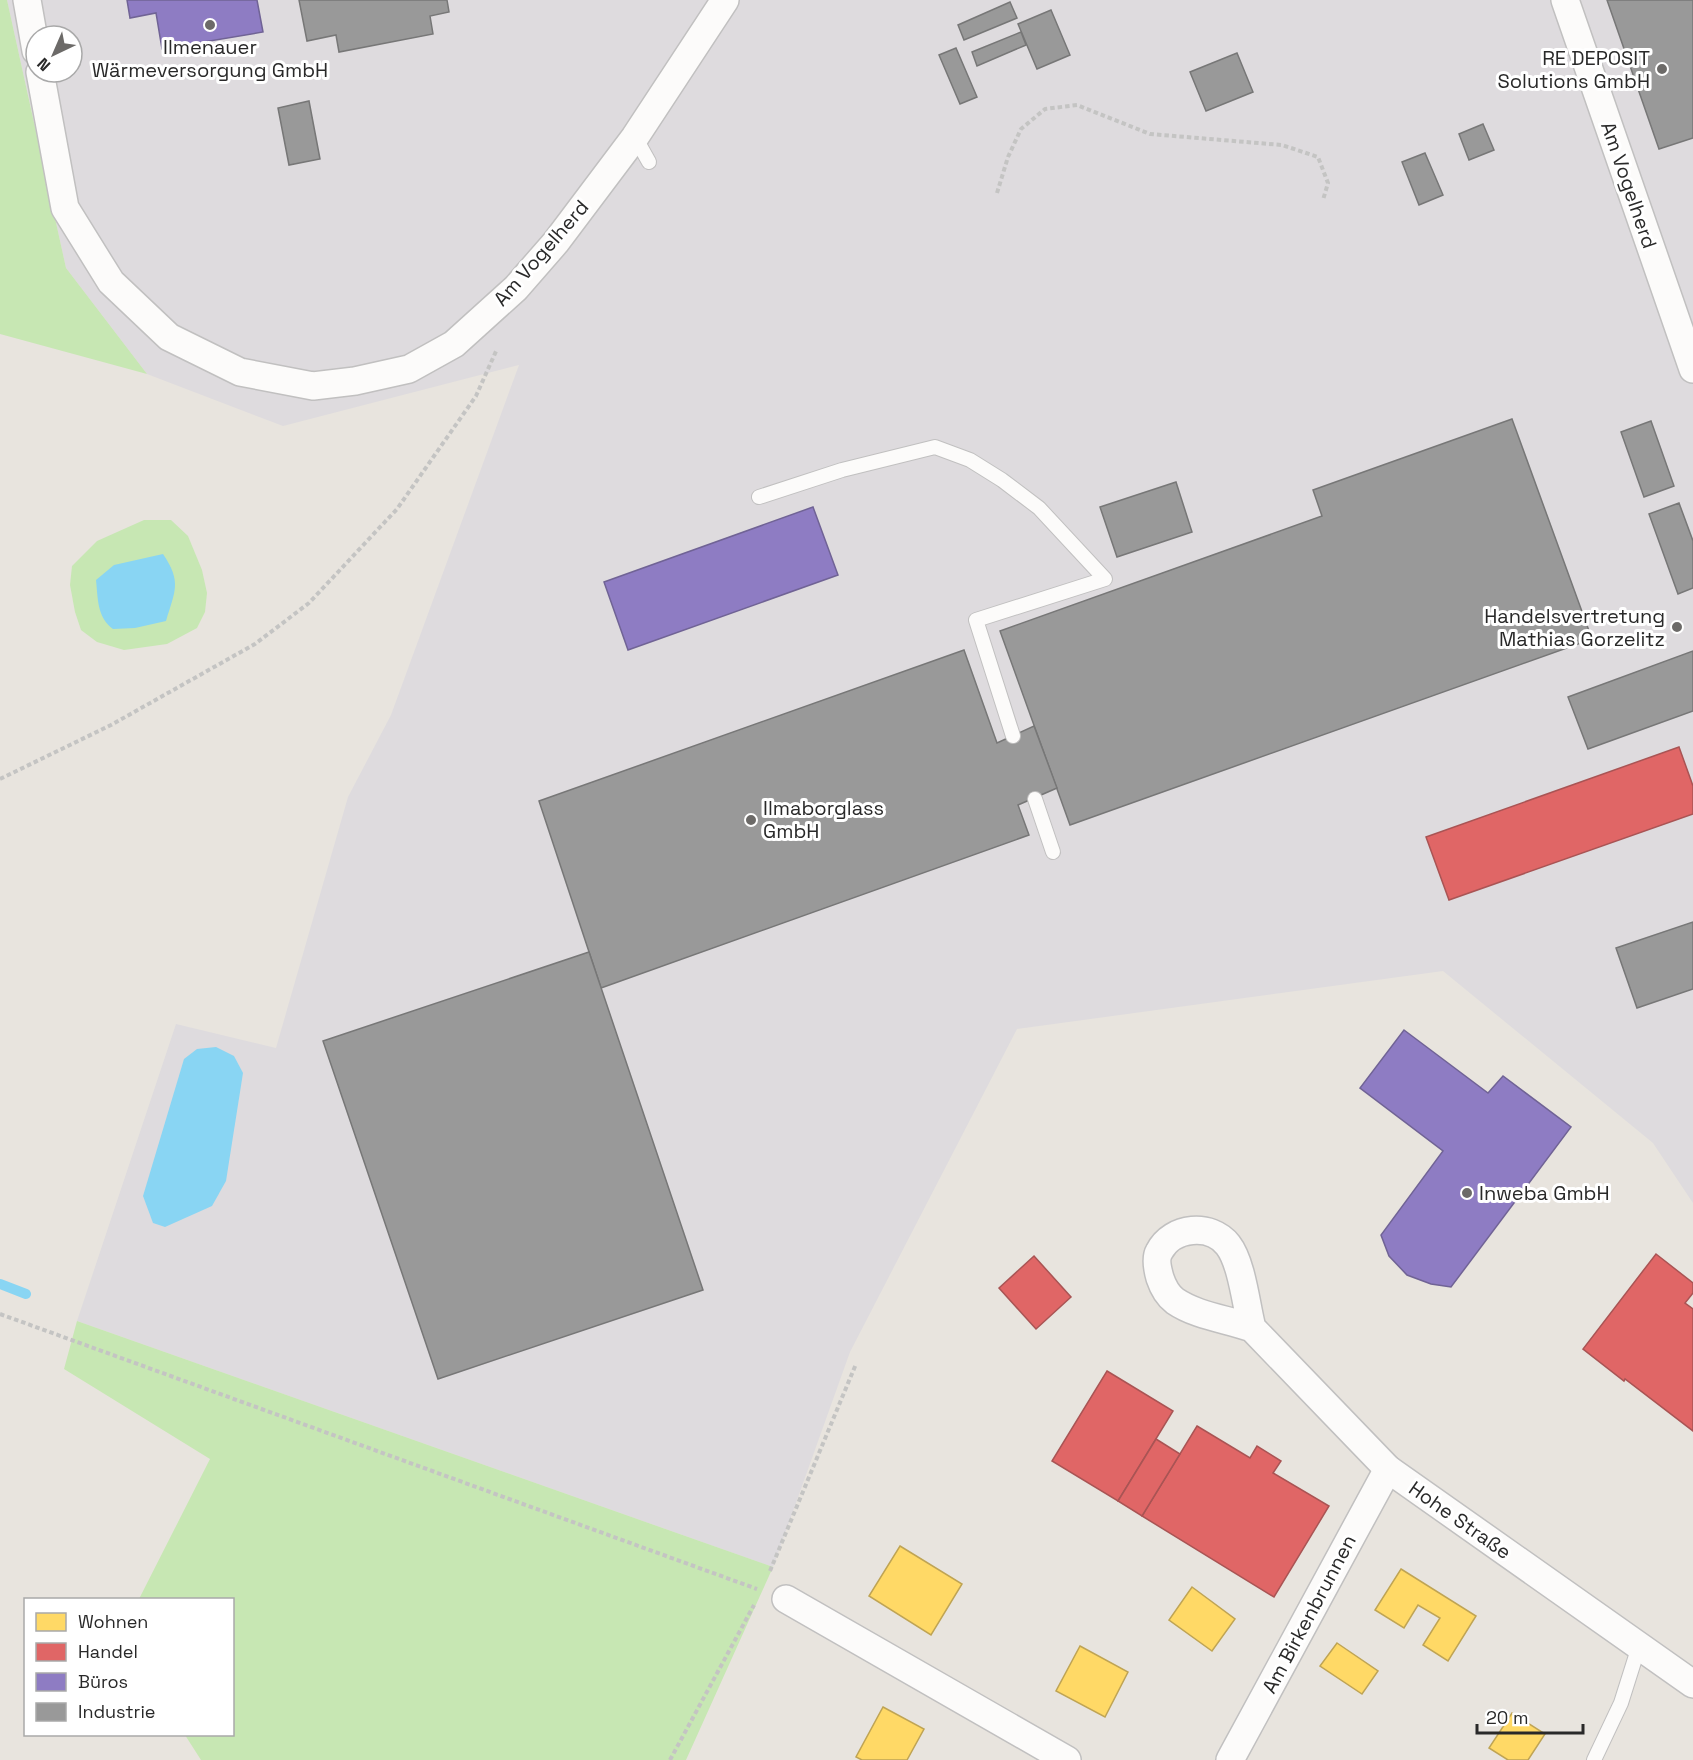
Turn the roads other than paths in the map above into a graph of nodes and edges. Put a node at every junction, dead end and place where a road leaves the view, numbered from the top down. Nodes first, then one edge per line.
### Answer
1 (27, 0) edge
2 (725, 0) edge
3 (1565, 0) edge
4 (31, 24) edge
5 (42, 84) edge
6 (635, 137) junction
7 (648, 162) dead end
8 (1693, 369) edge
9 (759, 497) dead end
10 (1013, 736) dead end
11 (1035, 799) dead end
12 (1053, 852) dead end
13 (1252, 1328) dead end
14 (1388, 1469) junction
15 (774, 1595) road end
16 (1639, 1646) junction
17 (1693, 1684) edge
18 (1067, 1760) edge
19 (1230, 1760) edge
20 (1594, 1760) edge

1 - 4 street
2 - 6 street, Am Vogelherd
3 - 8 street, Am Vogelherd
5 - 6 street, Am Vogelherd
6 - 7 lane
9 - 10 lane
11 - 12 lane
13 - 14 street, Hohe Straße
14 - 16 street, Hohe Straße
14 - 19 street, Am Birkenbrunnen
15 - 18 street
16 - 17 street, Hohe Straße
16 - 20 lane

